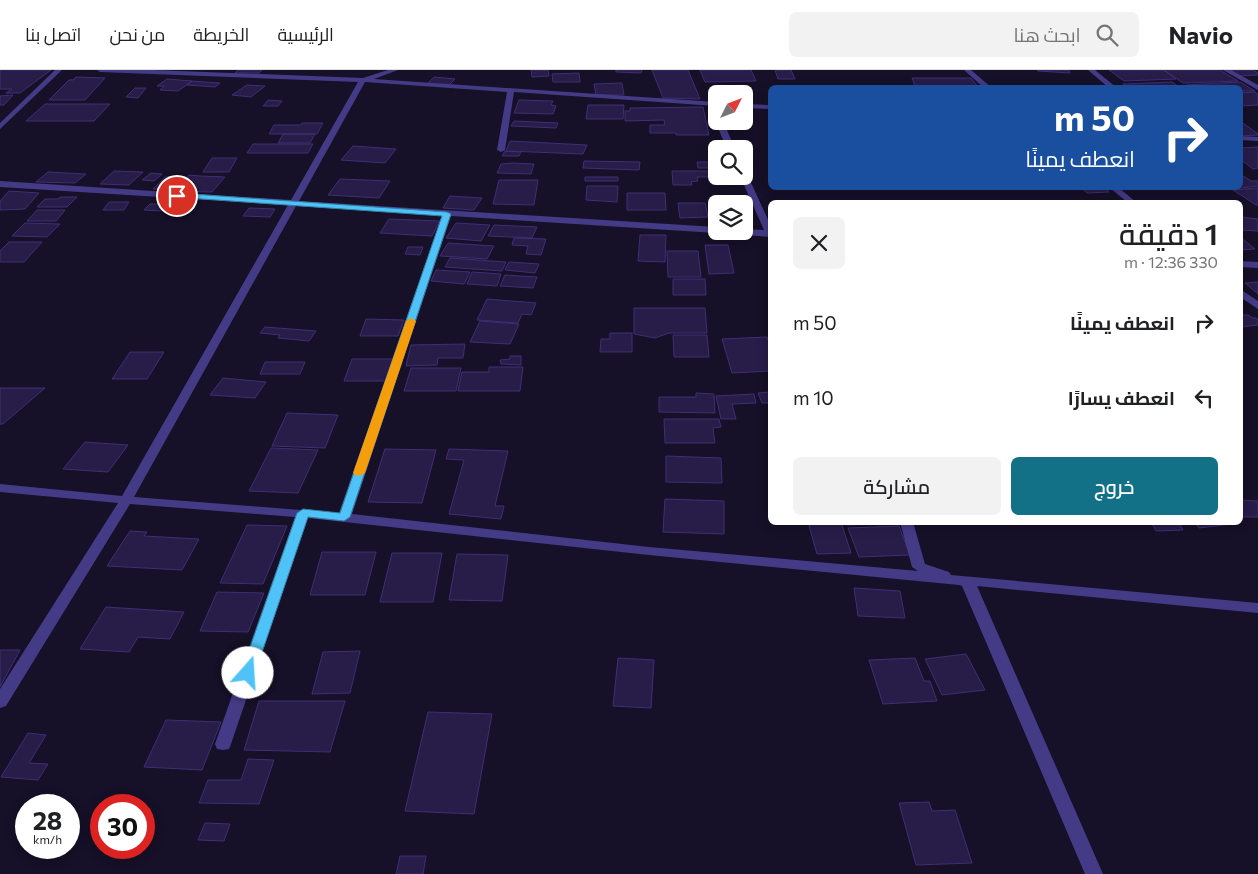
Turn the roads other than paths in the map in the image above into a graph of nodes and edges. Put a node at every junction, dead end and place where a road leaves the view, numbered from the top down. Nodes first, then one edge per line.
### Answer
1 (59, 70) edge
2 (100, 70) edge
3 (395, 70) edge
4 (967, 70) edge
5 (1091, 70) edge
6 (1226, 70) edge
7 (363, 80) junction
8 (985, 85) edge
9 (1110, 85) edge
10 (1258, 88) edge
11 (511, 90) junction
12 (708, 104) edge
13 (753, 106) edge
14 (768, 107) edge
15 (0, 127) edge
16 (1243, 138) edge
17 (1258, 139) edge
18 (501, 150) dead end
19 (0, 184) edge
20 (748, 185) edge
21 (1117, 190) edge
22 (1129, 200) edge
23 (294, 203) junction
24 (447, 214) junction
25 (708, 230) edge
26 (768, 230) edge
27 (753, 233) edge
28 (768, 234) edge
29 (1243, 264) edge
30 (1258, 265) edge
31 (1243, 294) edge
32 (1258, 306) edge
33 (0, 488) edge
34 (126, 500) junction
35 (303, 513) junction
36 (344, 517) junction
37 (907, 525) edge
38 (968, 582) junction
39 (1258, 608) edge
40 (0, 702) edge
41 (223, 744) dead end
42 (1094, 874) edge

1 - 15 street
2 - 7 street
3 - 7 street
4 - 8 street
5 - 9 street
6 - 10 street
7 - 11 street
7 - 23 street
11 - 12 street
11 - 18 street
13 - 14 street
16 - 17 street
19 - 23 street
20 - 26 street
21 - 22 street
23 - 24 street
23 - 34 street
24 - 25 street
24 - 36 street
27 - 28 street
29 - 30 street
31 - 32 street
33 - 34 street
34 - 35 street
34 - 40 street
35 - 36 street
35 - 41 street
36 - 38 street
37 - 38 street
38 - 39 street
38 - 42 street

